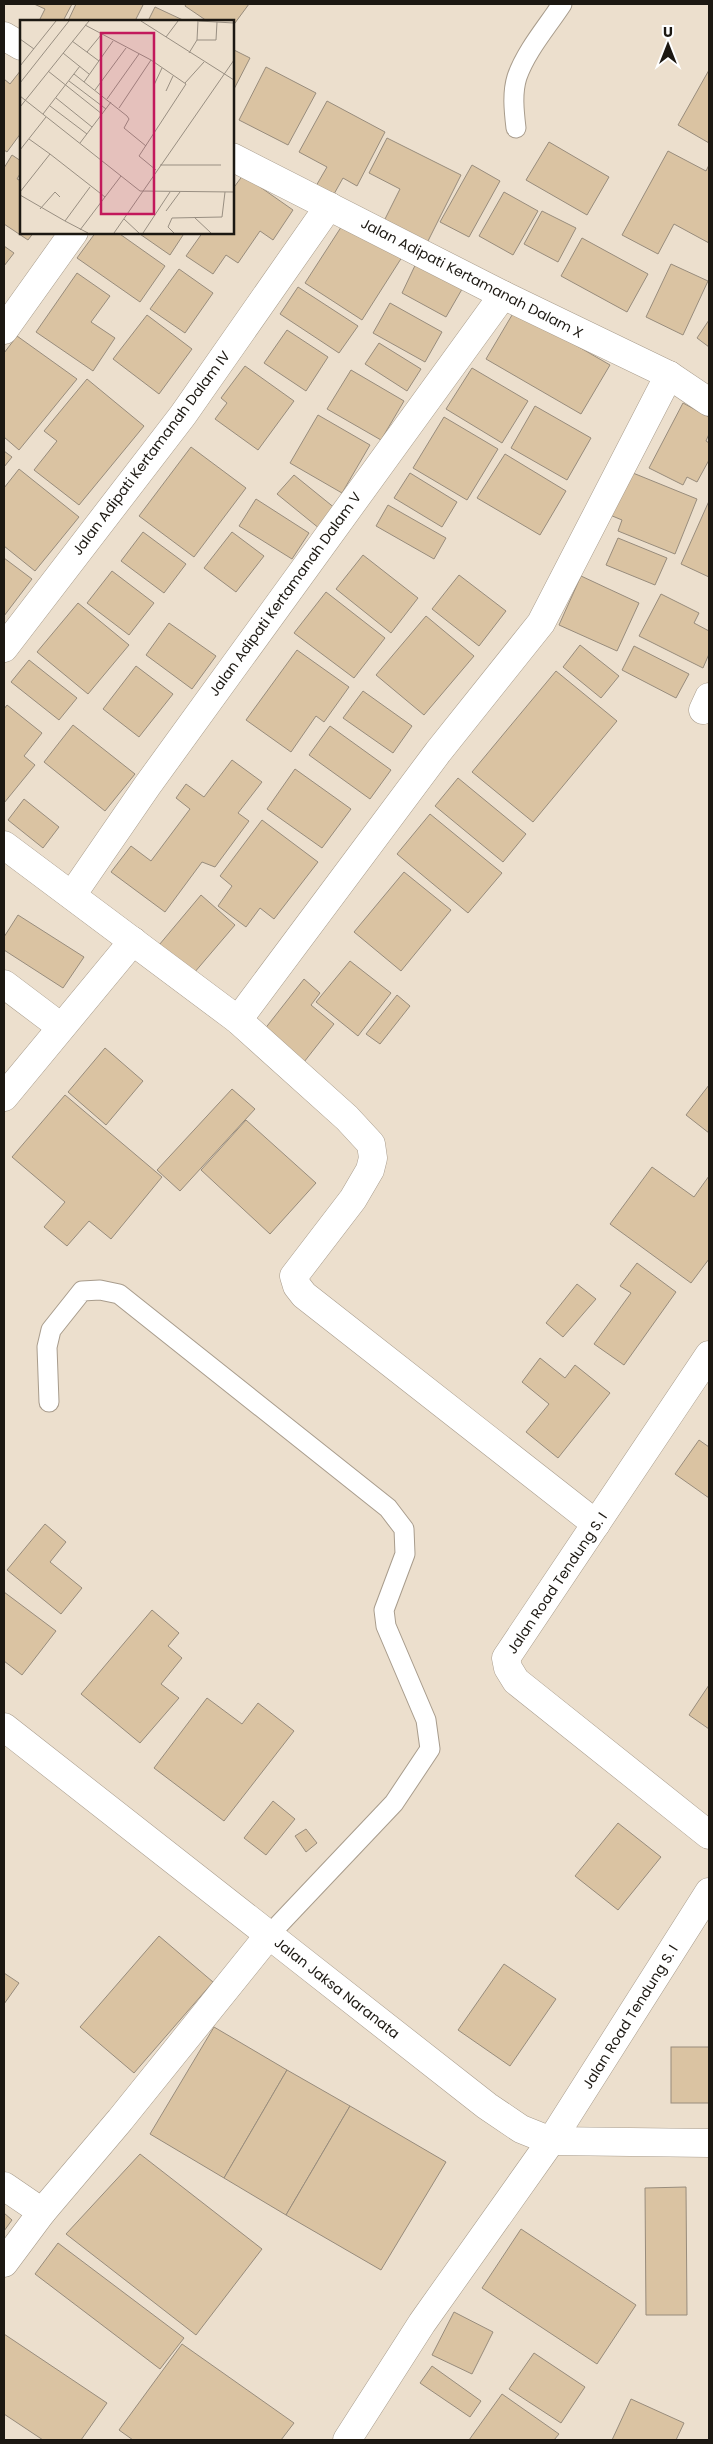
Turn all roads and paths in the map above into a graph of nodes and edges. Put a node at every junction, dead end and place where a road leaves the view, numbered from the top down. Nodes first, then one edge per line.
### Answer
1 (562, 4) edge
2 (4, 36) edge
3 (20, 45) edge
4 (516, 128) dead end
5 (234, 158) edge
6 (328, 206) junction
7 (73, 234) edge
8 (503, 295) junction
9 (4, 330) edge
10 (670, 375) junction
11 (709, 402) edge
12 (4, 648) edge
13 (4, 845) edge
14 (72, 896) junction
15 (133, 941) junction
16 (4, 984) edge
17 (238, 1020) junction
18 (61, 1027) junction
19 (4, 1097) edge
20 (709, 1356) edge
21 (49, 1402) dead end
22 (596, 1524) junction
23 (4, 1727) edge
24 (709, 1835) edge
25 (709, 1892) edge
26 (269, 1935) junction
27 (550, 2141) junction
28 (709, 2143) edge
29 (4, 2186) edge
30 (42, 2212) junction
31 (4, 2263) edge
32 (347, 2440) edge

1 - 4 lane
2 - 3 street
5 - 6 street, Jalan Adipati Kertamanah Dalam X
6 - 8 street, Jalan Adipati Kertamanah Dalam X
6 - 12 street, Jalan Adipati Kertamanah Dalam IV
7 - 9 street
8 - 10 street, Jalan Adipati Kertamanah Dalam X
8 - 14 street, Jalan Adipati Kertamanah Dalam V
10 - 11 street, Jalan Adipati Kertamanah Dalam X
10 - 17 street
13 - 14 street
14 - 15 street
15 - 17 street
15 - 18 street
16 - 18 street
17 - 22 street
18 - 19 street
20 - 22 street, Jalan Road Tendung S. I
21 - 26 lane
22 - 24 street, Jalan Road Tendung S. I
23 - 26 street, Jalan Jaksa Naranata
25 - 27 street, Jalan Road Tendung S. I
26 - 27 street, Jalan Jaksa Naranata
26 - 30 street
27 - 28 street, Jalan Jaksa Naranata
27 - 32 street, Jalan Road Tendung S. I
29 - 30 street
30 - 31 street

